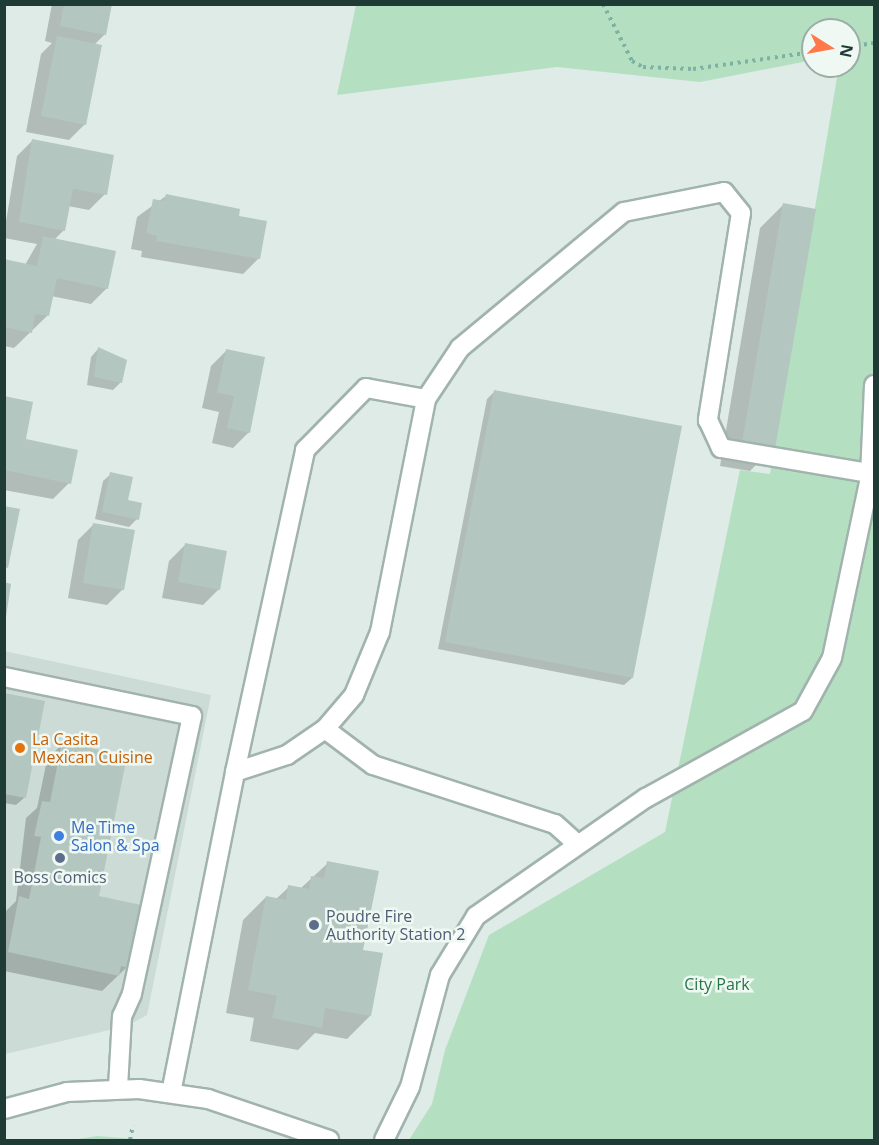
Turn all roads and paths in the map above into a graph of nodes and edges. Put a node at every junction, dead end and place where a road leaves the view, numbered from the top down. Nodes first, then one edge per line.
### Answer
1 (603, 4) edge
2 (801, 54) edge
3 (874, 385) edge
4 (426, 399) junction
5 (872, 476) edge
6 (4, 677) edge
7 (325, 729) junction
8 (235, 772) junction
9 (576, 843) junction
10 (118, 1088) junction
11 (171, 1093) junction
12 (4, 1109) edge
13 (132, 1125) dead end
14 (130, 1140) edge
15 (329, 1140) edge
16 (384, 1140) edge

1 - 2 path
3 - 5 street
4 - 5 street
4 - 7 street
4 - 8 street
5 - 9 street
6 - 10 street
7 - 8 street
7 - 9 street
8 - 11 street
9 - 16 street
10 - 11 street
10 - 12 street
11 - 15 street
13 - 14 path

